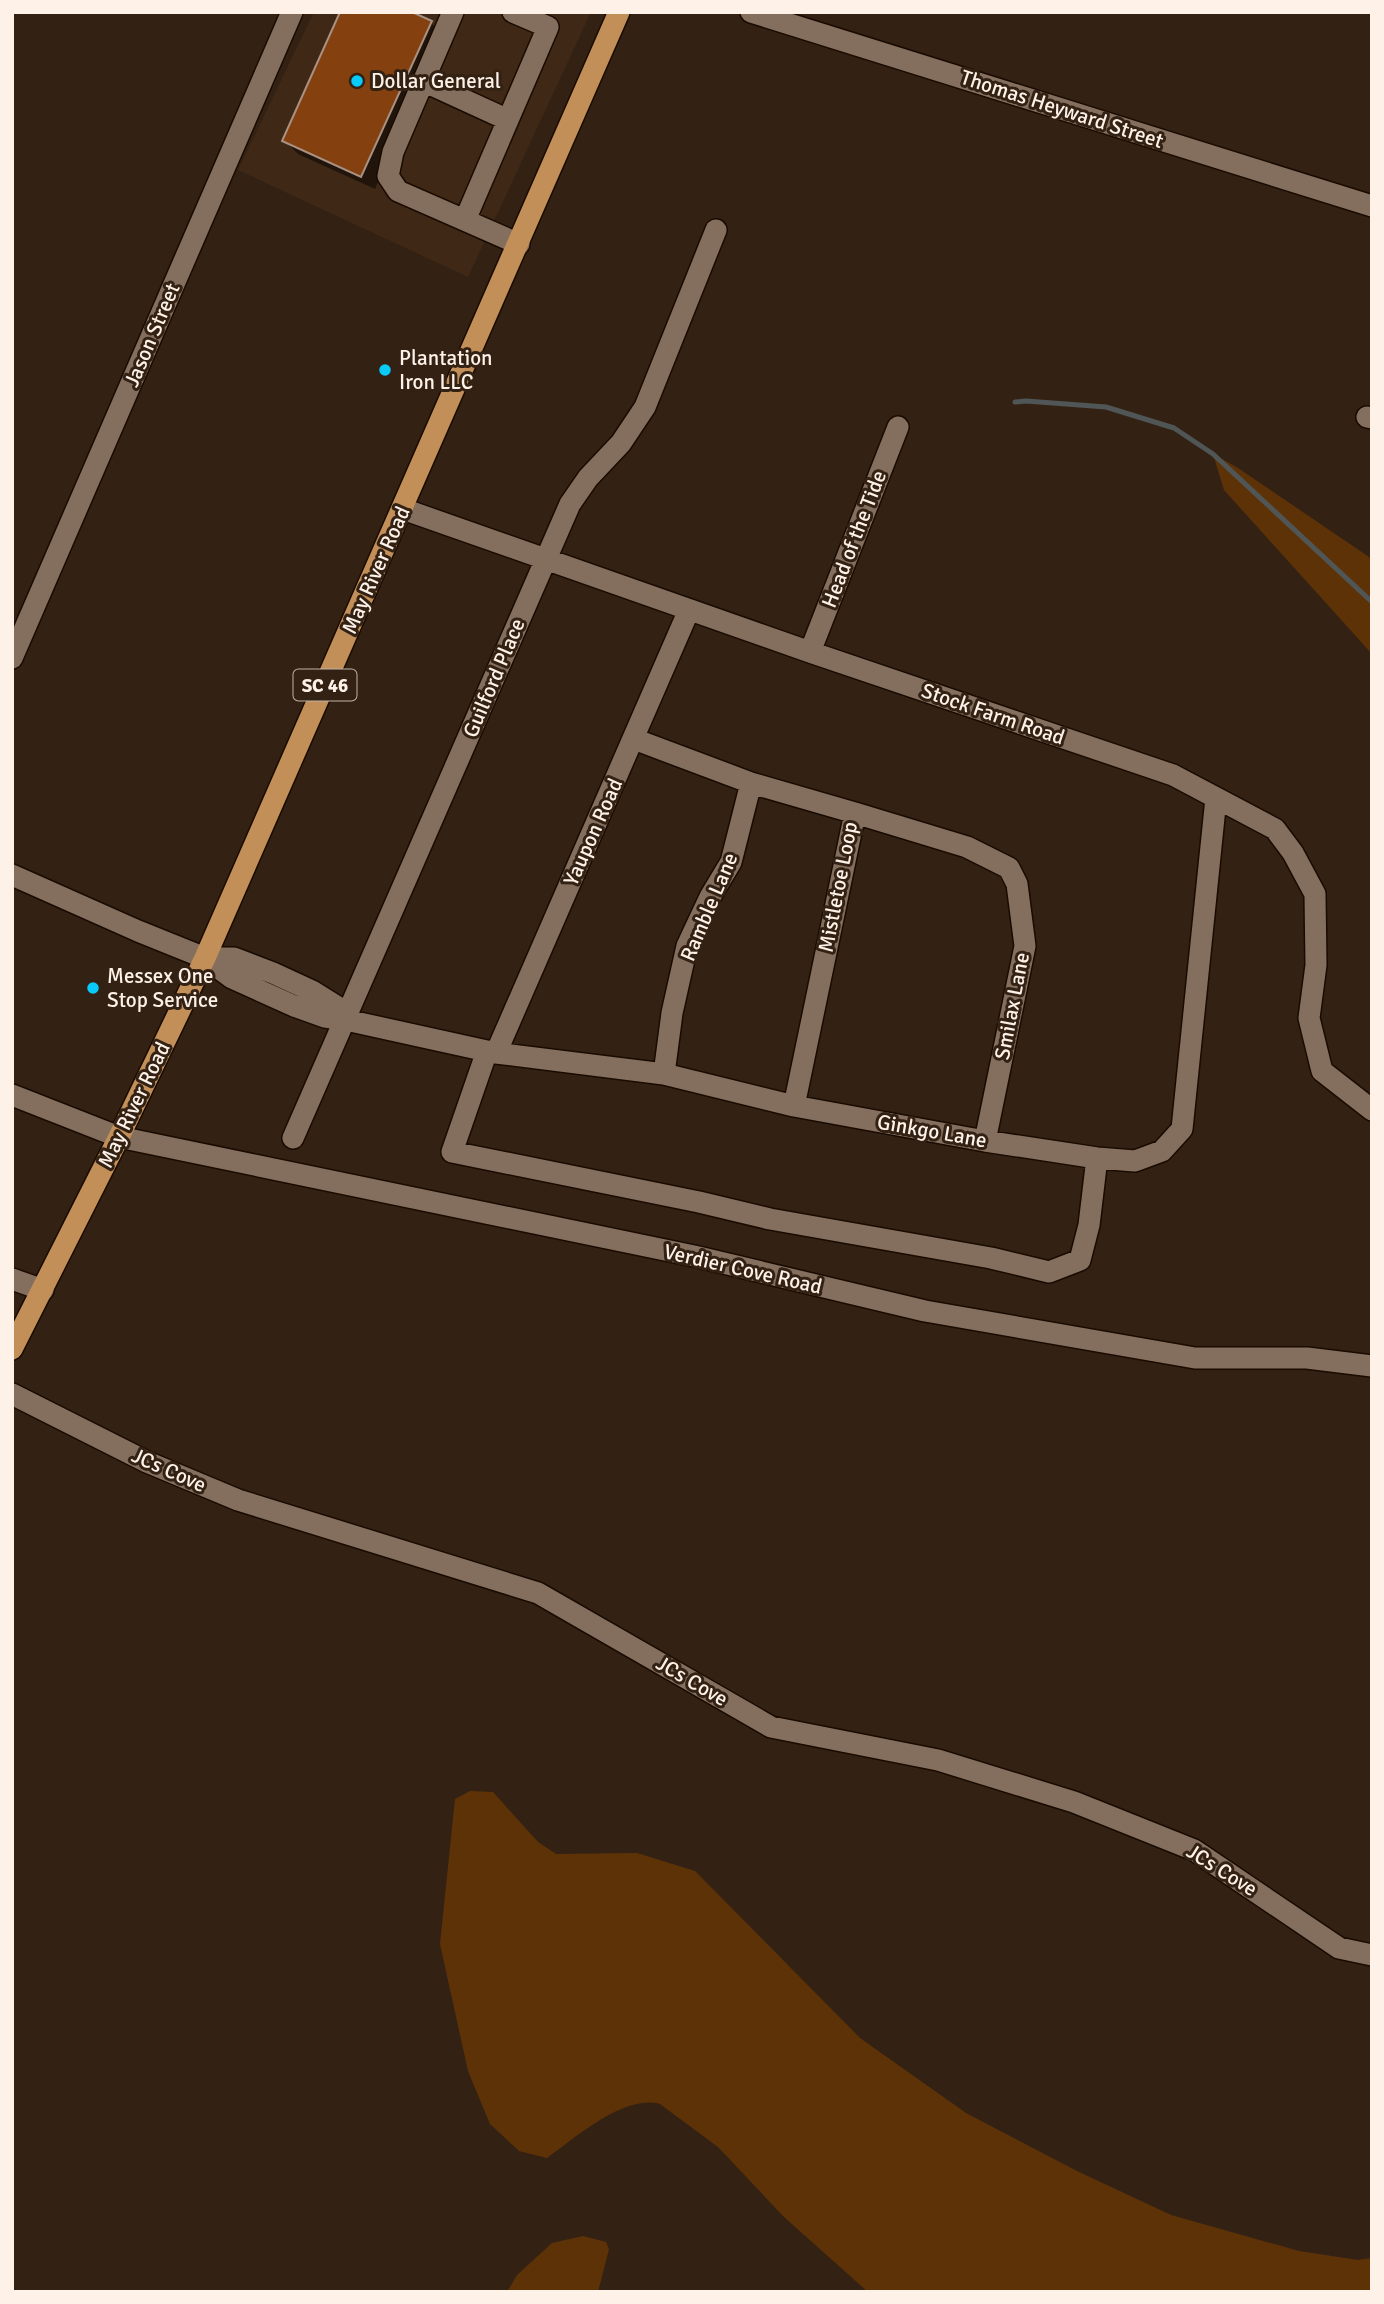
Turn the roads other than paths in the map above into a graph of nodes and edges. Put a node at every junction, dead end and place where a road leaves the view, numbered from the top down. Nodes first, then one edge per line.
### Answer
1 (292, 12) edge
2 (453, 12) edge
3 (513, 12) edge
4 (619, 12) edge
5 (751, 12) edge
6 (423, 81) junction
7 (508, 120) junction
8 (1372, 206) edge
9 (465, 220) junction
10 (716, 230) dead end
11 (519, 244) junction
12 (898, 427) dead end
13 (403, 509) junction
14 (546, 559) junction
15 (689, 610) junction
16 (810, 652) junction
17 (12, 658) edge
18 (634, 739) junction
19 (751, 783) junction
20 (1216, 798) junction
21 (855, 813) junction
22 (12, 875) edge
23 (205, 958) junction
24 (346, 1020) junction
25 (492, 1052) junction
26 (664, 1074) junction
27 (12, 1095) edge
28 (794, 1106) junction
29 (1372, 1110) edge
30 (119, 1137) junction
31 (293, 1138) dead end
32 (985, 1141) junction
33 (1097, 1158) junction
34 (12, 1279) edge
35 (43, 1290) junction
36 (12, 1349) edge
37 (1372, 1366) edge
38 (12, 1394) edge
39 (1372, 1955) edge

1 - 17 street, Jason Street
2 - 6 street
3 - 7 street
4 - 11 main road, May River Road / SC 46
5 - 8 street, Thomas Heyward Street
6 - 7 street
6 - 9 street
7 - 9 street
9 - 11 street
10 - 14 street, Guilford Place
11 - 13 main road, May River Road / SC 46
12 - 16 street, Head of the Tide
13 - 14 street, Stock Farm Road
13 - 23 main road, May River Road / SC 46
14 - 15 street, Stock Farm Road
14 - 24 street, Guilford Place
15 - 16 street, Stock Farm Road
15 - 18 street, Yaupon Road
16 - 20 street, Stock Farm Road
18 - 19 street, Mistletoe Loop
18 - 25 street, Yaupon Road
19 - 21 street, Mistletoe Loop
19 - 26 street, Ramble Lane
20 - 29 street, Stock Farm Road
20 - 33 street, Ginkgo Lane
21 - 28 street, Mistletoe Loop
21 - 32 street, Smilax Lane
22 - 23 street, Ginkgo Lane
23 - 24 street, Ginkgo Lane
23 - 30 main road, May River Road / SC 46
24 - 25 street, Ginkgo Lane
24 - 31 street, Guilford Place
25 - 26 street, Ginkgo Lane
25 - 33 street, Yaupon Road
26 - 28 street, Ginkgo Lane
27 - 30 street, Verdier Cove Road
28 - 32 street, Ginkgo Lane
30 - 35 main road, May River Road / SC 46
30 - 37 street, Verdier Cove Road
32 - 33 street, Ginkgo Lane
34 - 35 street
35 - 36 main road, May River Road / SC 46
38 - 39 street, JCs Cove

